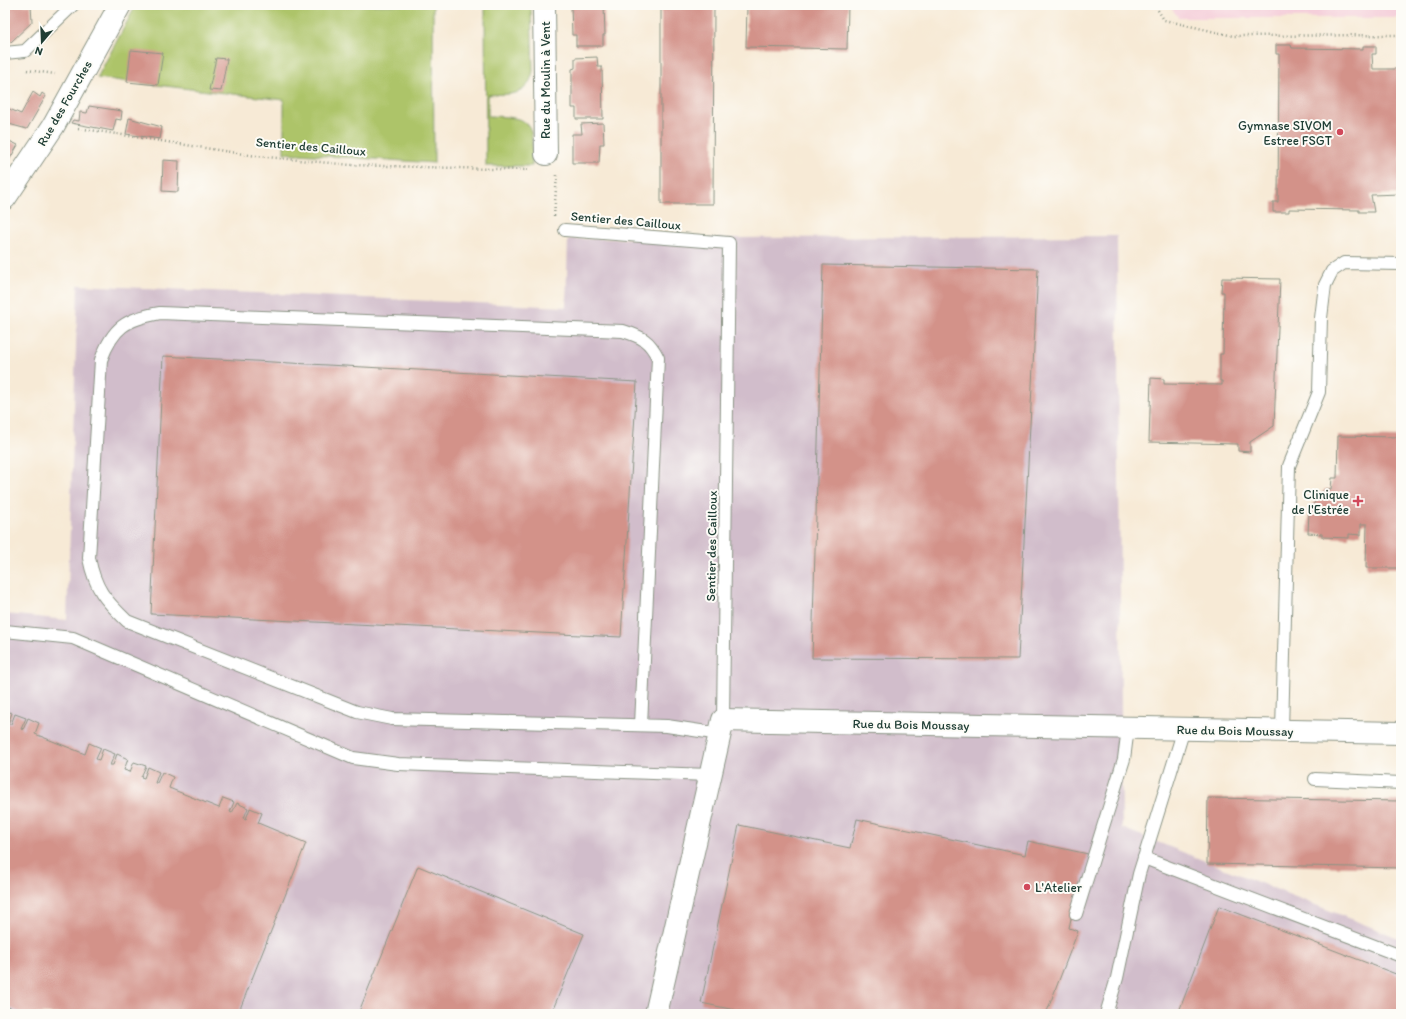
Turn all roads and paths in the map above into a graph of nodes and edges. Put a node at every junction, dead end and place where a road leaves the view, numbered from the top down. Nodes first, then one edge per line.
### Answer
1 (73, 5) edge
2 (544, 5) edge
3 (1148, 5) edge
4 (118, 6) edge
5 (1401, 35) edge
6 (5, 53) edge
7 (23, 70) dead end
8 (80, 78) junction
9 (54, 125) junction
10 (545, 165) junction
11 (5, 198) edge
12 (565, 230) joint
13 (1401, 264) edge
14 (5, 631) edge
15 (641, 725) junction
16 (721, 727) junction
17 (1128, 728) junction
18 (1184, 729) junction
19 (1282, 730) junction
20 (1401, 733) edge
21 (710, 775) junction
22 (1315, 779) dead end
23 (1401, 783) edge
24 (1144, 858) junction
25 (1076, 914) dead end
26 (1401, 956) edge
27 (656, 1014) edge
28 (1106, 1014) edge

1 - 6 lane
2 - 10 street, Rue du Moulin à Vent
3 - 5 path
4 - 8 street, Rue des Fourches
7 - 8 path
8 - 9 street, Rue des Fourches
9 - 10 path, Sentier des Cailloux
9 - 11 street, Rue des Fourches
10 - 12 path, Sentier des Cailloux
12 - 16 lane, Sentier des Cailloux
13 - 19 lane
14 - 21 lane
15 - 15 lane
15 - 16 lane
16 - 17 street, Rue du Bois Moussay
16 - 21 street
17 - 18 street, Rue du Bois Moussay
17 - 25 lane
18 - 19 street, Rue du Bois Moussay
18 - 24 lane
19 - 20 street, Rue du Bois Moussay
21 - 27 street
22 - 23 lane
24 - 26 lane
24 - 28 lane

